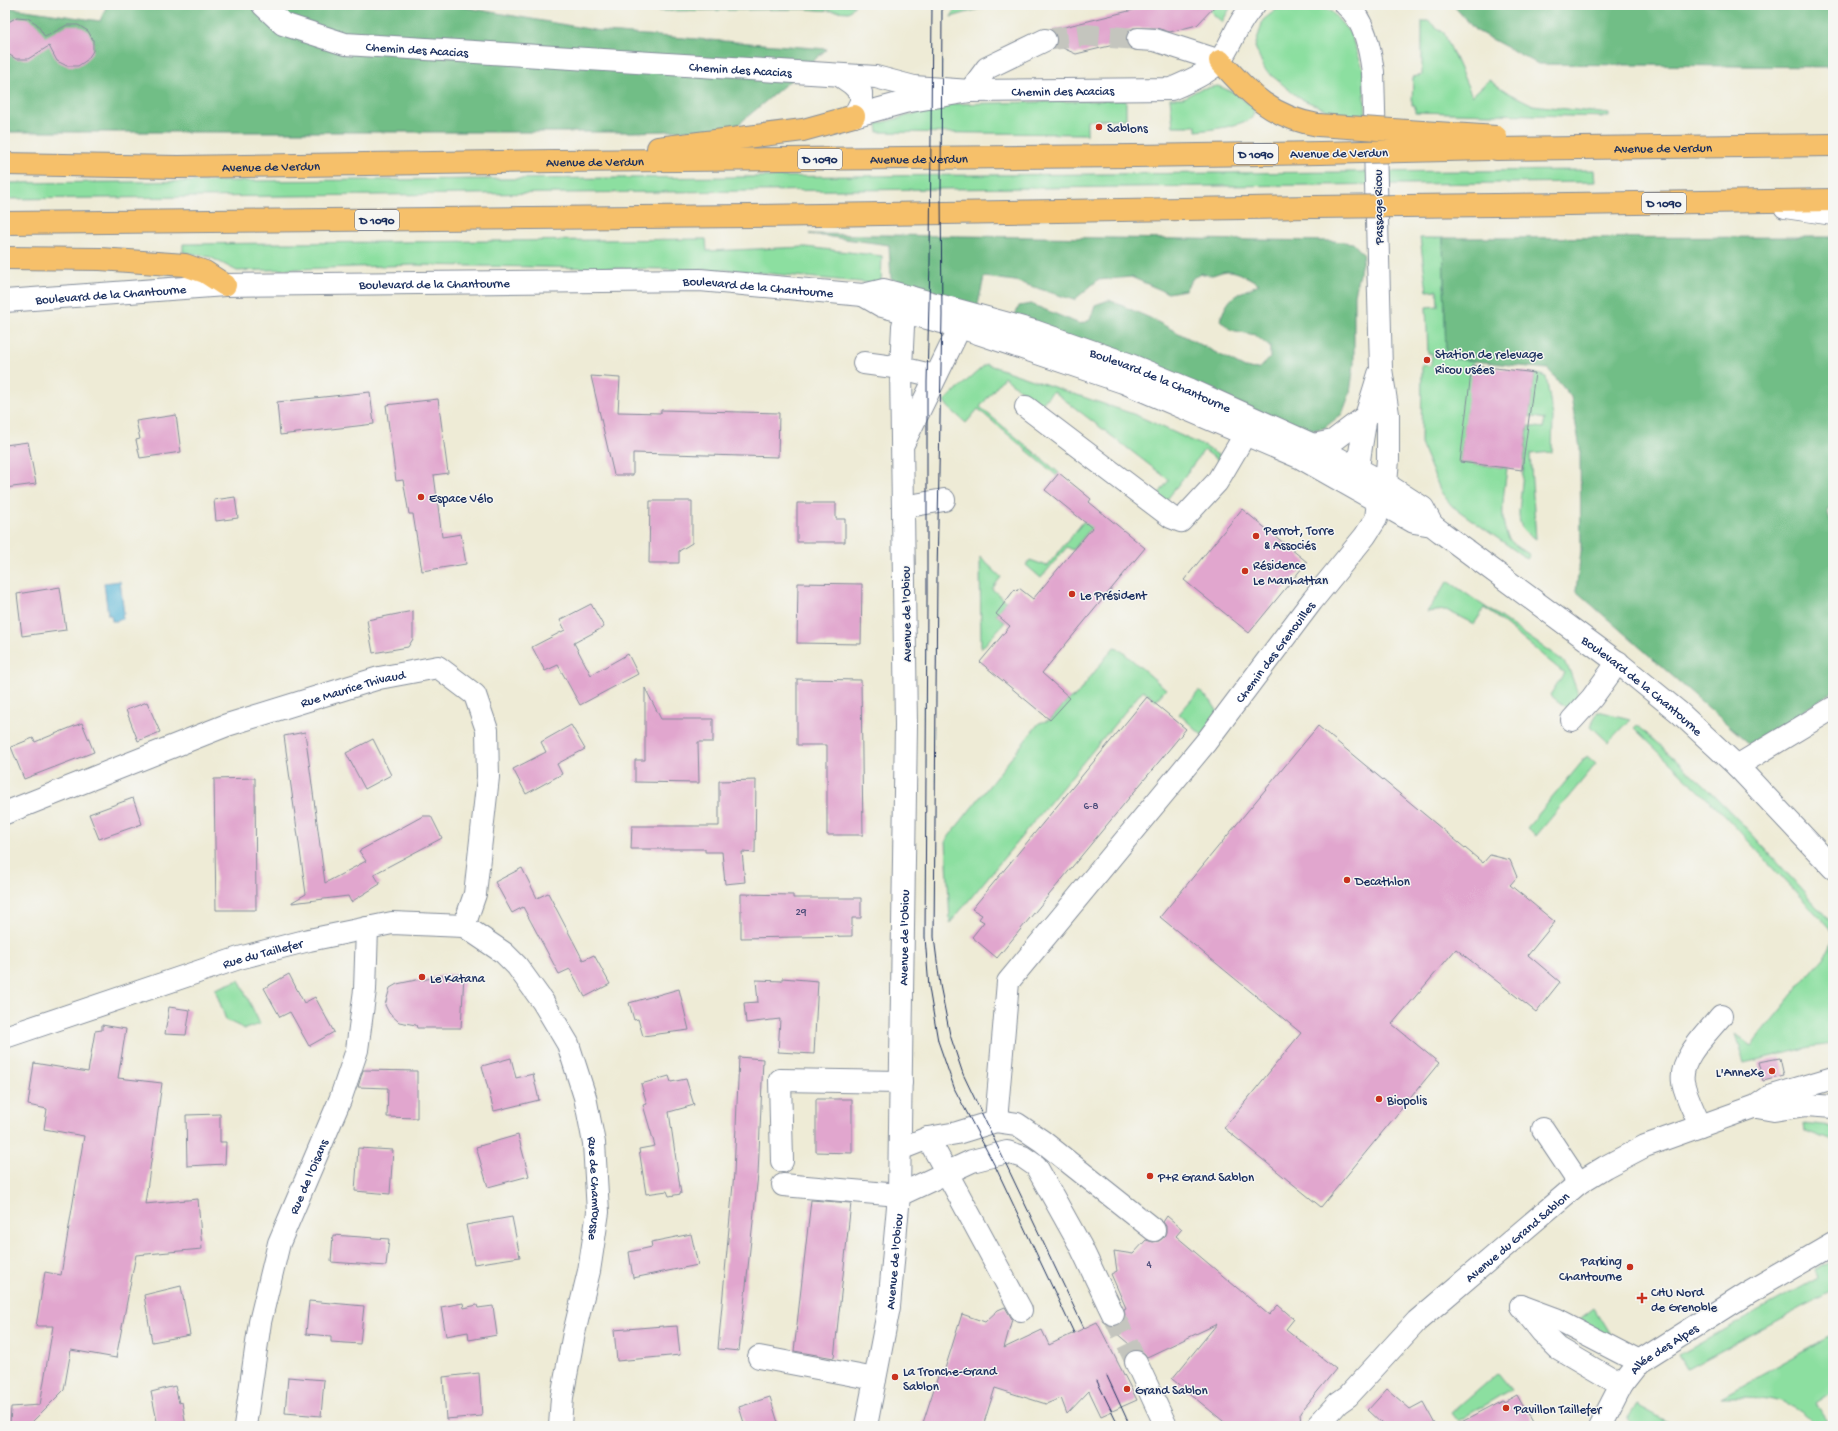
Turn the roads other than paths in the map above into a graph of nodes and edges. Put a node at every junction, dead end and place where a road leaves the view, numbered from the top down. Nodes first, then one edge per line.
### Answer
1 (263, 5) edge
2 (1254, 5) edge
3 (1346, 5) edge
4 (1138, 39) tunnel mouth
5 (1045, 40) tunnel mouth
6 (1220, 62) junction
7 (839, 75) junction
8 (970, 91) junction
9 (854, 116) junction
10 (1496, 143) junction
11 (1833, 145) edge
12 (555, 161) junction
13 (5, 164) edge
14 (1833, 200) edge
15 (1744, 202) junction
16 (1833, 214) edge
17 (5, 223) edge
18 (5, 258) edge
19 (225, 285) junction
20 (5, 301) edge
21 (908, 304) junction
22 (962, 318) junction
23 (864, 363) dead end
24 (901, 368) junction
25 (1381, 369) junction
26 (935, 376) junction
27 (1026, 407) dead end
28 (1366, 416) junction
29 (1250, 426) junction
30 (1313, 444) junction
31 (902, 447) junction
32 (1358, 469) junction
33 (1382, 493) junction
34 (944, 500) dead end
35 (904, 507) junction
36 (1618, 662) junction
37 (1833, 708) edge
38 (1572, 720) dead end
39 (1737, 766) junction
40 (5, 813) edge
41 (1833, 868) edge
42 (464, 926) junction
43 (367, 928) junction
44 (1721, 1016) dead end
45 (5, 1037) edge
46 (1833, 1078) edge
47 (901, 1082) junction
48 (1756, 1106) junction
49 (1833, 1107) edge
50 (996, 1121) junction
51 (1700, 1126) junction
52 (1543, 1129) dead end
53 (928, 1138) junction
54 (1042, 1141) junction
55 (900, 1149) junction
56 (1007, 1152) junction
57 (782, 1161) dead end
58 (946, 1172) junction
59 (1579, 1183) junction
60 (783, 1185) dead end
61 (899, 1195) junction
62 (1154, 1230) dead end
63 (1833, 1244) edge
64 (1021, 1310) dead end
65 (1113, 1314) tunnel mouth
66 (759, 1357) dead end
67 (1136, 1362) tunnel mouth
68 (1630, 1373) junction
69 (875, 1379) junction
70 (245, 1426) edge
71 (560, 1426) edge
72 (866, 1426) edge
73 (1166, 1426) edge
74 (1317, 1426) edge
75 (1600, 1426) edge

1 - 7 street, Chemin des Acacias
2 - 6 street
3 - 25 street, Passage Ricou
4 - 6 street
5 - 8 street
6 - 8 street, Chemin des Acacias
6 - 10 main road, bridge
7 - 8 street, Chemin des Acacias
7 - 9 street
8 - 9 street
9 - 12 main road
10 - 11 main road
10 - 12 main road, Avenue de Verdun / D 1090, bridge
12 - 13 main road, Avenue de Verdun / D 1090
14 - 15 main road, D 1090
15 - 16 street
15 - 17 main road, D 1090, bridge
18 - 19 main road
19 - 20 street, Boulevard de la Chantourne
19 - 21 street, Boulevard de la Chantourne
21 - 22 street, Boulevard de la Chantourne
21 - 24 street, Avenue de l'Obiou
22 - 26 street, Avenue de l'Obiou
22 - 29 street, Boulevard de la Chantourne
23 - 24 street
24 - 26 street
24 - 31 street, Avenue de l'Obiou
25 - 28 street
25 - 33 street, Chemin des Grenouilles
26 - 31 street, Avenue de l'Obiou
27 - 29 street
28 - 30 street
28 - 32 street
29 - 30 street, Boulevard de la Chantourne
29 - 33 street, Boulevard de la Chantourne
30 - 32 street, Boulevard de la Chantourne
31 - 35 street, Avenue de l'Obiou
32 - 33 street
33 - 36 street, Boulevard de la Chantourne
33 - 50 street, Chemin des Grenouilles
34 - 35 street
35 - 47 street, Avenue de l'Obiou
36 - 38 street
36 - 39 street, Boulevard de la Chantourne
37 - 39 street
39 - 41 street, Boulevard de la Chantourne
40 - 42 street, Rue Maurice Thivaud
42 - 43 street, Rue du Taillefer
42 - 71 street, Rue de Chamrousse
43 - 45 street, Rue du Taillefer
43 - 70 street, Rue de l'Oisans
44 - 51 street
46 - 48 street, Avenue du Grand Sablon
47 - 55 street, Avenue de l'Obiou
47 - 57 street
48 - 49 street
48 - 51 street, Avenue du Grand Sablon
50 - 53 street
50 - 54 street
51 - 59 street, Avenue du Grand Sablon
52 - 59 street
53 - 55 street
53 - 58 street
54 - 56 street
54 - 62 street
55 - 61 street, Avenue de l'Obiou
56 - 58 street
56 - 65 street
58 - 61 street
58 - 64 street
59 - 74 street, Avenue du Grand Sablon
60 - 61 street
61 - 69 street, Avenue de l'Obiou
63 - 68 street, Allée des Alpes
66 - 69 street
67 - 73 street
68 - 68 street
68 - 75 street, Allée des Alpes
69 - 72 street, Avenue de l'Obiou

